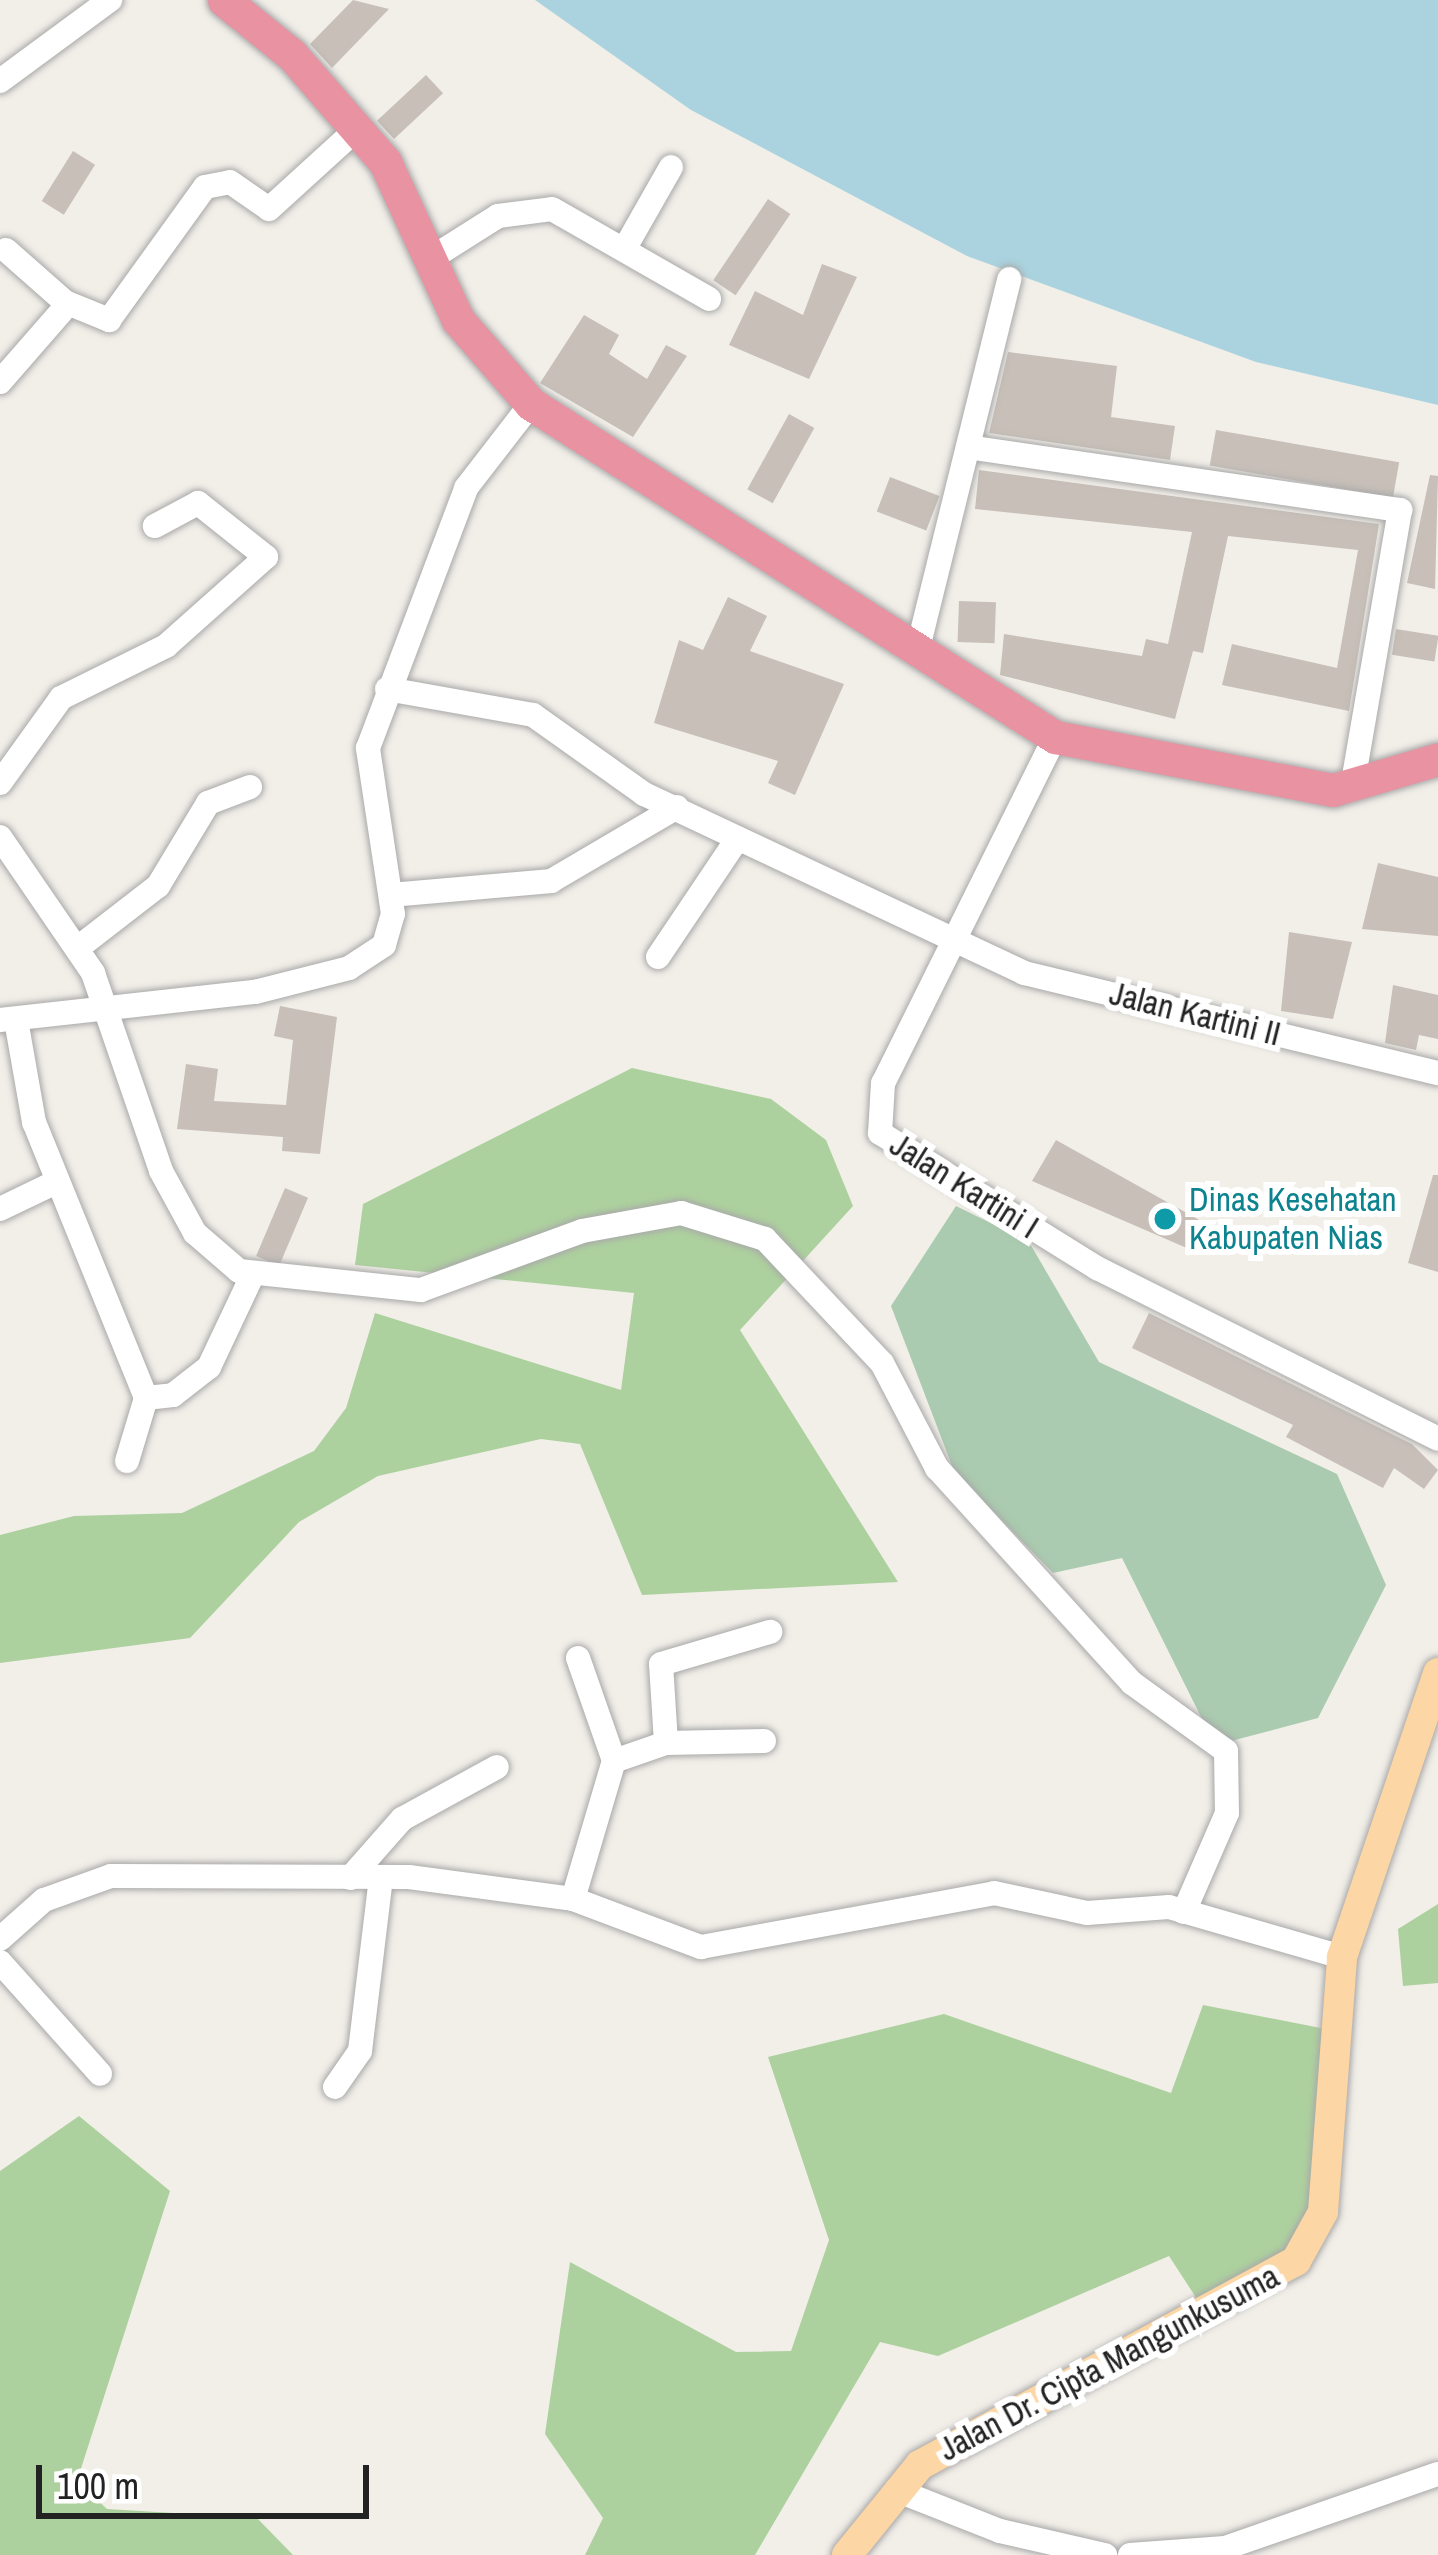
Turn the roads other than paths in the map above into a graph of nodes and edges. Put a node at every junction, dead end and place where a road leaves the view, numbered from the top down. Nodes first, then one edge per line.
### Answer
1 (110, 0) edge
2 (224, 0) edge
3 (0, 80) edge
4 (358, 128) junction
5 (671, 166) dead end
6 (625, 248) junction
7 (6, 250) dead end
8 (430, 259) junction
9 (1010, 279) dead end
10 (709, 299) dead end
11 (68, 304) junction
12 (0, 382) edge
13 (531, 404) junction
14 (968, 447) junction
15 (155, 526) dead end
16 (918, 648) junction
17 (388, 689) junction
18 (1055, 737) junction
19 (1438, 759) edge
20 (0, 782) edge
21 (250, 787) dead end
22 (1352, 789) junction
23 (677, 807) junction
24 (0, 837) edge
25 (738, 838) junction
26 (391, 895) junction
27 (79, 946) junction
28 (954, 947) junction
29 (658, 957) dead end
30 (107, 1014) junction
31 (8, 1020) edge
32 (1438, 1073) edge
33 (56, 1182) junction
34 (0, 1208) edge
35 (253, 1274) junction
36 (146, 1398) junction
37 (1438, 1439) edge
38 (128, 1461) dead end
39 (770, 1632) dead end
40 (578, 1658) dead end
41 (1438, 1672) edge
42 (764, 1742) dead end
43 (666, 1743) junction
44 (614, 1761) junction
45 (497, 1767) dead end
46 (381, 1877) junction
47 (350, 1878) junction
48 (573, 1900) junction
49 (1184, 1912) junction
50 (0, 1939) edge
51 (1342, 1957) junction
52 (0, 1962) edge
53 (100, 2074) dead end
54 (335, 2087) dead end
55 (1438, 2474) edge
56 (896, 2490) junction
57 (1066, 2552) edge
58 (1226, 2552) edge
59 (847, 2555) edge
60 (1105, 2555) edge
61 (1130, 2555) edge

1 - 3 street
2 - 4 highway
4 - 8 highway
4 - 11 street
5 - 6 street
6 - 8 street
6 - 10 street
7 - 11 street
8 - 13 highway
9 - 14 street
11 - 12 street
13 - 16 highway
13 - 17 street
14 - 16 street
14 - 22 street
15 - 20 street
16 - 18 highway
17 - 23 street, Jalan Kartini II
17 - 26 street
18 - 22 highway
18 - 28 street, Jalan Kartini I
19 - 22 highway
21 - 27 street
23 - 25 street, Jalan Kartini II
23 - 26 street
24 - 27 street
25 - 28 street, Jalan Kartini II
25 - 29 street
26 - 30 street
27 - 30 street
28 - 32 street, Jalan Kartini II
28 - 37 street, Jalan Kartini I
30 - 31 street
30 - 35 street
31 - 33 street
33 - 34 street
33 - 36 street
35 - 36 street
35 - 49 street
36 - 38 street
39 - 43 street
40 - 44 street
41 - 51 main road, Jalan Dr. Cipta Mangunkusuma
42 - 43 street
43 - 44 street
44 - 48 street
45 - 47 street
46 - 47 street
46 - 48 street
46 - 54 street
47 - 50 street
48 - 49 street
49 - 51 street
51 - 56 main road, Jalan Dr. Cipta Mangunkusuma
52 - 53 street
55 - 58 street
56 - 57 street
56 - 59 main road, Jalan Dr. Cipta Mangunkusuma
57 - 60 street
58 - 61 street

